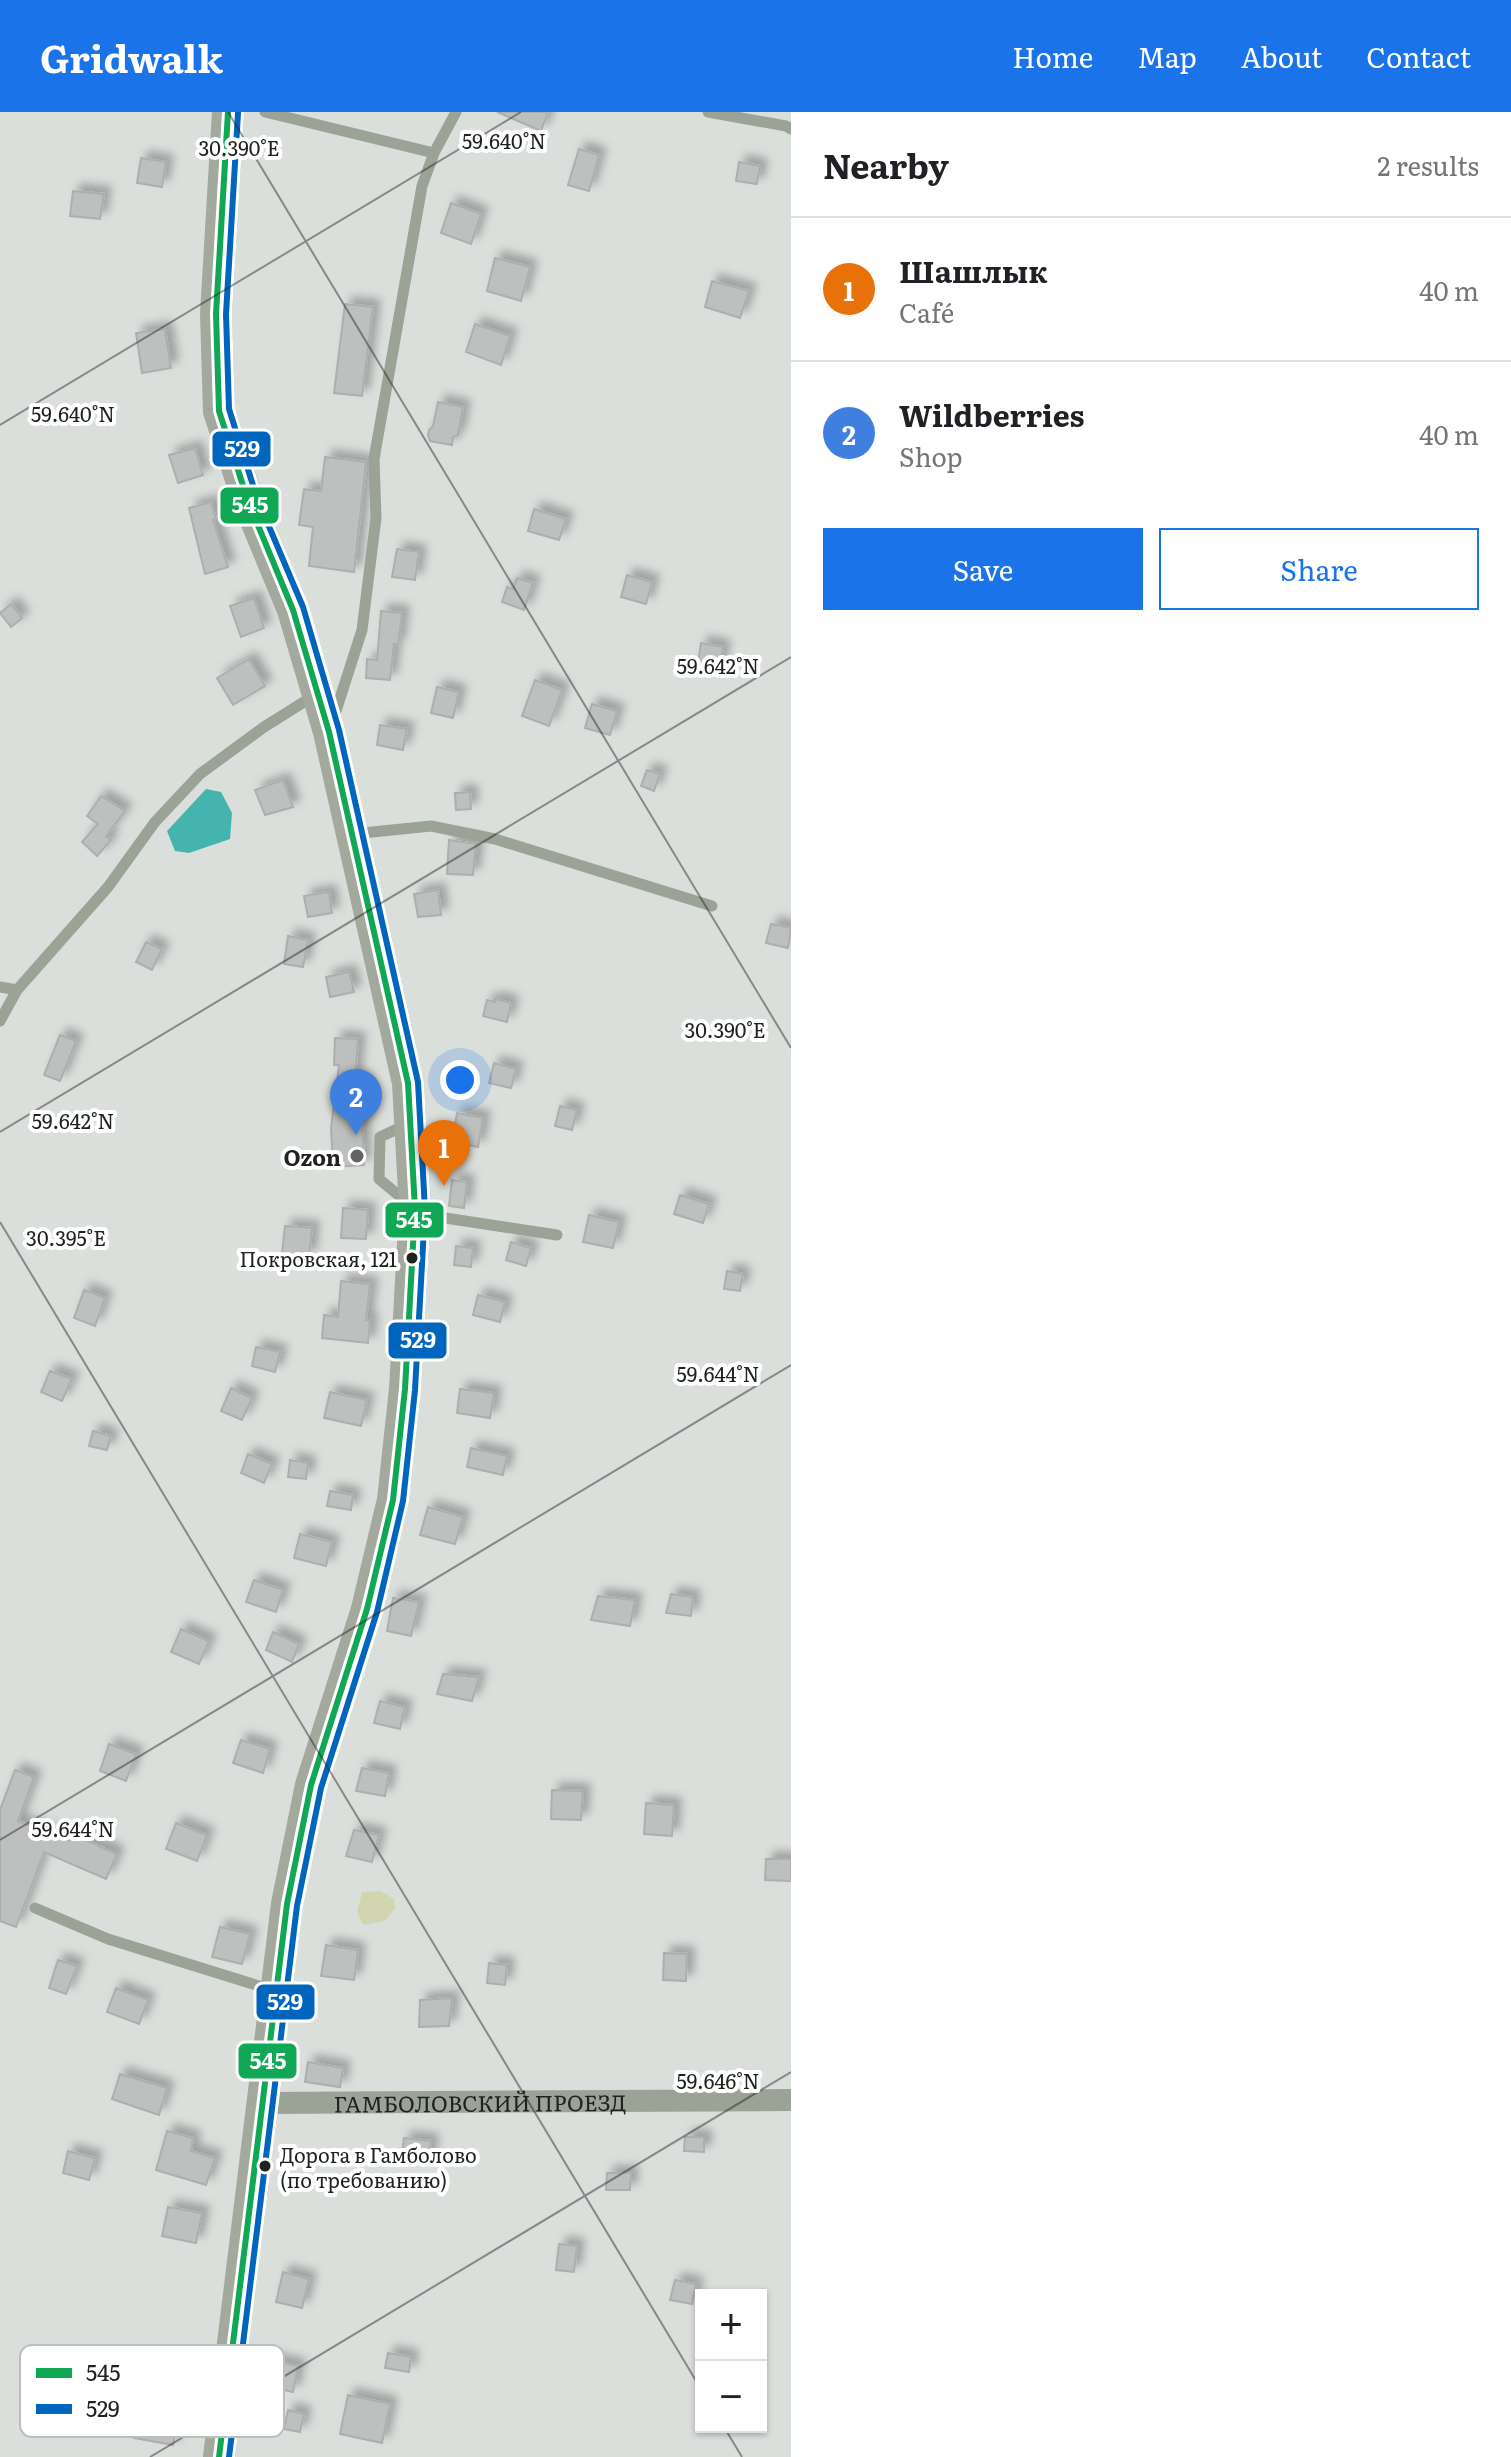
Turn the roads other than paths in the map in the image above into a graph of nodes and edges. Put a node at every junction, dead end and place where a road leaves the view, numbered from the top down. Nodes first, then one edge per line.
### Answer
1 (228, 112) edge
2 (265, 112) edge
3 (456, 112) edge
4 (708, 112) edge
5 (786, 112) edge
6 (789, 127) edge
7 (434, 153) junction
8 (319, 693) junction
9 (329, 732) junction
10 (352, 834) junction
11 (712, 906) dead end
12 (0, 987) edge
13 (17, 990) junction
14 (0, 1021) edge
15 (415, 1211) junction
16 (557, 1235) dead end
17 (35, 1908) dead end
18 (275, 1991) junction
19 (791, 2100) edge
20 (264, 2103) junction
21 (233, 2345) edge
22 (222, 2437) edge
23 (219, 2457) edge

1 - 8 main road
2 - 7 lane
3 - 7 lane
4 - 6 lane
5 - 6 lane
7 - 9 lane
8 - 9 main road
8 - 13 lane
9 - 10 main road
10 - 11 lane
10 - 15 main road
12 - 13 lane
13 - 14 lane
15 - 16 lane
15 - 18 main road
17 - 18 lane
18 - 20 main road
19 - 20 street, ГАМБОЛОВСКИЙ ПРОЕЗД
20 - 21 main road
22 - 23 main road

